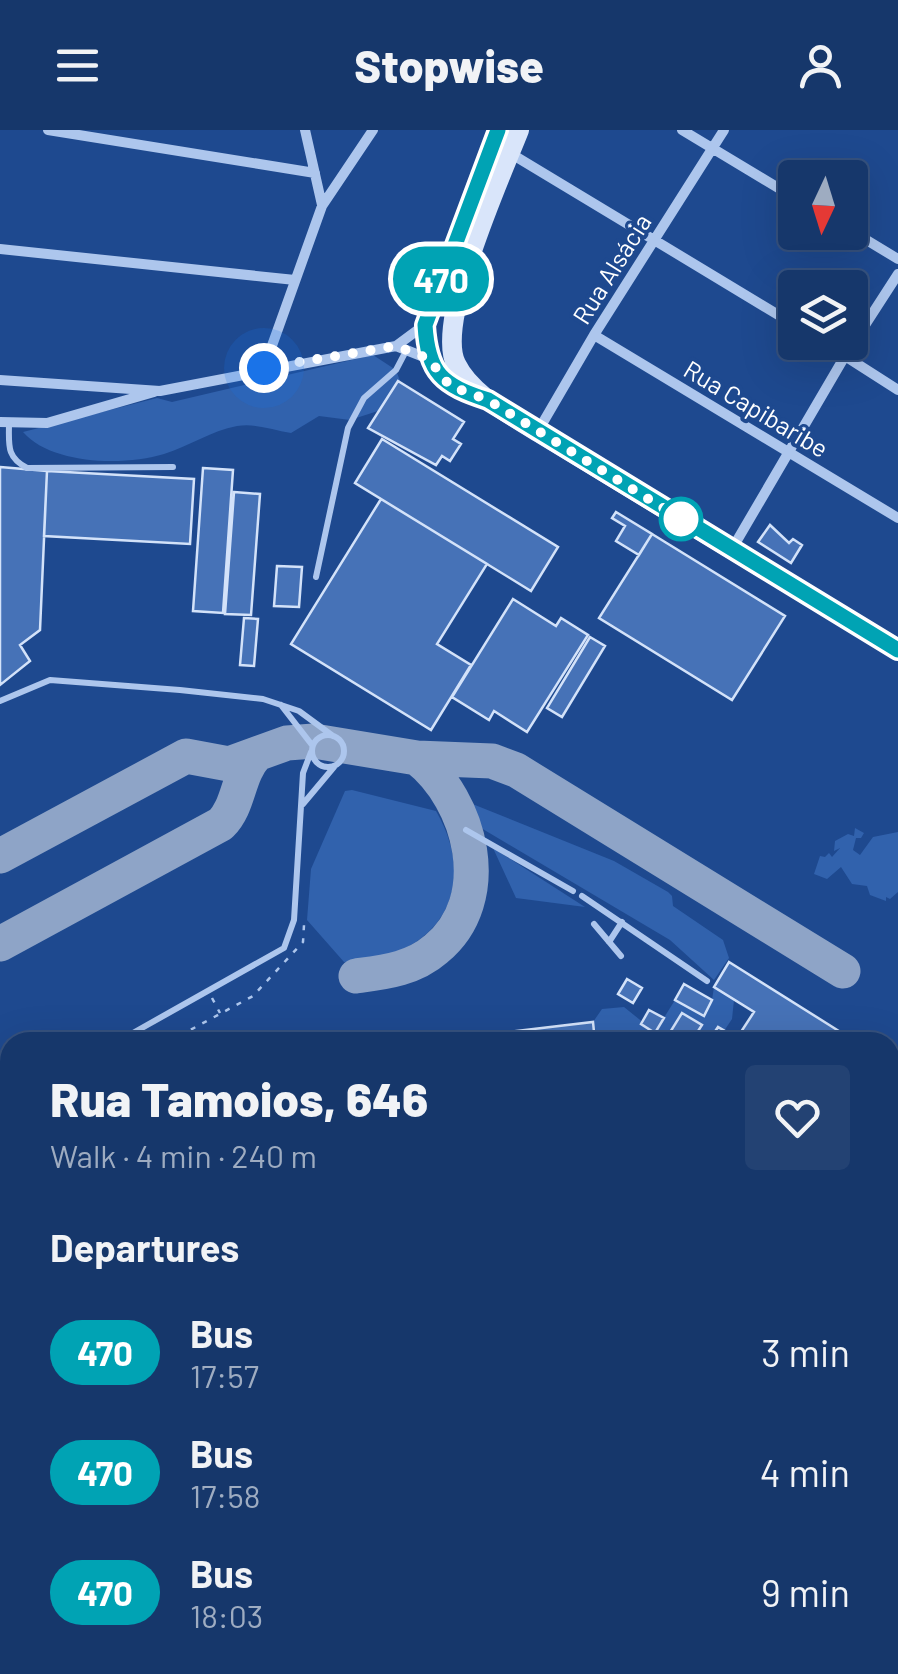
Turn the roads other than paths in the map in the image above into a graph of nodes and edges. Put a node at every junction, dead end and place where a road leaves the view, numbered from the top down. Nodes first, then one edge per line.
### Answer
1 (48, 130) edge
2 (305, 130) edge
3 (374, 130) edge
4 (498, 130) edge
5 (519, 130) edge
6 (682, 130) edge
7 (724, 130) edge
8 (712, 148) junction
9 (510, 152) junction
10 (315, 173) junction
11 (778, 188) edge
12 (322, 206) junction
13 (654, 239) junction
14 (868, 240) edge
15 (0, 249) edge
16 (898, 258) edge
17 (898, 274) edge
18 (295, 280) junction
19 (778, 315) edge
20 (868, 320) edge
21 (451, 335) junction
22 (594, 335) junction
23 (409, 339) junction
24 (429, 359) junction
25 (843, 360) edge
26 (851, 360) edge
27 (456, 363) junction
28 (264, 368) junction
29 (0, 380) edge
30 (160, 390) junction
31 (898, 390) edge
32 (488, 400) junction
33 (4, 422) edge
34 (538, 432) junction
35 (789, 450) junction
36 (173, 467) dead end
37 (898, 518) edge
38 (732, 549) junction
39 (316, 577) dead end
40 (898, 650) edge
41 (0, 702) edge
42 (281, 704) junction
43 (334, 736) junction
44 (312, 748) junction
45 (334, 766) junction
46 (303, 805) junction
47 (466, 830) dead end
48 (574, 891) dead end
49 (582, 896) dead end
50 (622, 922) junction
51 (594, 924) dead end
52 (609, 942) junction
53 (621, 956) dead end
54 (708, 981) dead end
55 (135, 1032) edge

1 - 10 street
2 - 10 street
3 - 12 street
4 - 23 main road
5 - 9 main road
6 - 8 street
7 - 8 street, Rua Alsácia
8 - 11 street
8 - 13 street, Rua Alsácia
9 - 13 street
9 - 21 main road
10 - 12 street
12 - 18 street
13 - 19 street
13 - 22 street, Rua Alsácia
14 - 16 street
15 - 18 street
17 - 20 street
18 - 28 street
21 - 23 main road
21 - 27 main road
22 - 34 street, Rua Alsácia
22 - 35 street, Rua Capibaribe
23 - 24 main road
23 - 24 street
23 - 28 street
23 - 39 lane
24 - 27 main road
24 - 32 main road
25 - 35 street
26 - 31 street
27 - 32 main road
28 - 30 street
29 - 30 street
30 - 33 street
32 - 34 main road
33 - 36 lane
34 - 38 main road
35 - 37 street, Rua Capibaribe
35 - 38 street
38 - 40 main road
41 - 42 lane
42 - 43 lane
42 - 44 lane
43 - 44 lane
43 - 45 lane
44 - 45 lane
44 - 46 lane
45 - 46 lane
46 - 55 lane
47 - 48 lane
49 - 50 lane
50 - 52 lane
50 - 54 lane
51 - 52 lane
52 - 53 lane

